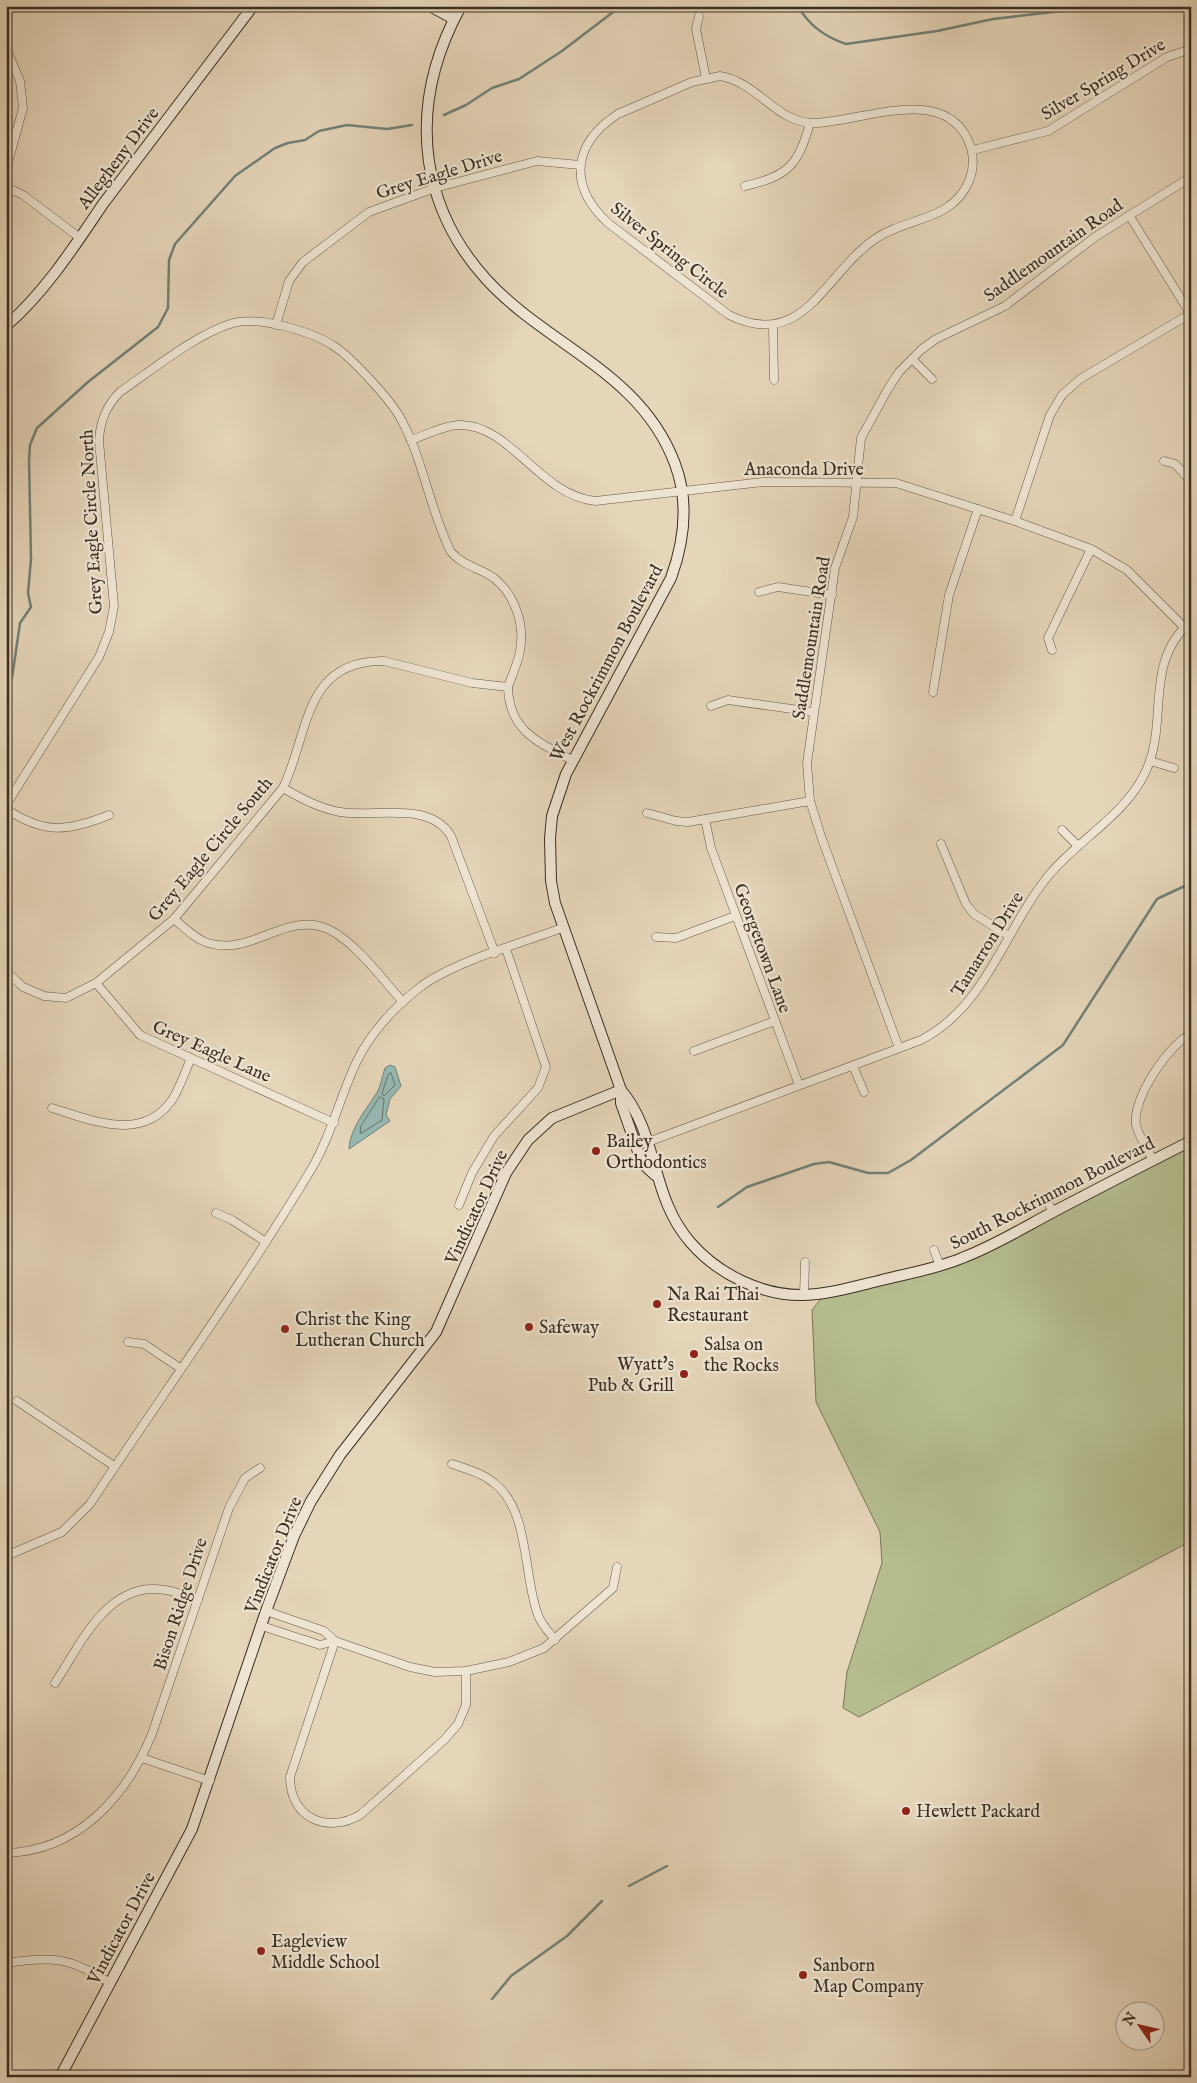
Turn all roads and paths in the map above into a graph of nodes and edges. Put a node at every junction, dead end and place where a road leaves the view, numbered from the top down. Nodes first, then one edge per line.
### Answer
1 (253, 6) edge
2 (430, 6) edge
3 (461, 6) edge
4 (699, 16) dead end
5 (454, 19) junction
6 (6, 48) edge
7 (1191, 49) edge
8 (706, 78) junction
9 (810, 123) junction
10 (973, 150) junction
11 (580, 165) junction
12 (6, 170) edge
13 (1191, 177) edge
14 (745, 186) dead end
15 (6, 187) edge
16 (435, 188) junction
17 (1129, 215) junction
18 (80, 238) junction
19 (1190, 315) edge
20 (276, 325) junction
21 (6, 326) edge
22 (773, 326) junction
23 (912, 359) junction
24 (932, 379) dead end
25 (774, 380) dead end
26 (411, 440) junction
27 (1164, 460) dead end
28 (1191, 481) edge
29 (854, 484) junction
30 (682, 492) junction
31 (978, 509) junction
32 (1015, 521) junction
33 (1091, 549) junction
34 (759, 592) dead end
35 (832, 595) junction
36 (1191, 622) edge
37 (1184, 627) junction
38 (1052, 650) dead end
39 (508, 687) junction
40 (933, 692) dead end
41 (710, 706) dead end
42 (813, 712) junction
43 (572, 760) junction
44 (1150, 761) junction
45 (1174, 768) dead end
46 (283, 788) junction
47 (810, 801) junction
48 (6, 804) edge
49 (6, 809) edge
50 (647, 813) dead end
51 (108, 815) dead end
52 (705, 819) junction
53 (1062, 830) dead end
54 (941, 844) dead end
55 (1078, 846) junction
56 (735, 916) junction
57 (174, 919) junction
58 (562, 928) junction
59 (1009, 936) junction
60 (656, 937) dead end
61 (506, 949) junction
62 (495, 953) junction
63 (6, 971) edge
64 (96, 983) junction
65 (403, 1002) junction
66 (775, 1021) junction
67 (1191, 1034) edge
68 (899, 1048) junction
69 (694, 1051) dead end
70 (191, 1058) junction
71 (854, 1066) junction
72 (799, 1086) junction
73 (620, 1090) junction
74 (864, 1092) dead end
75 (52, 1108) dead end
76 (334, 1123) junction
77 (1191, 1140) edge
78 (648, 1142) junction
79 (1153, 1160) junction
80 (655, 1175) junction
81 (1046, 1198) dead end
82 (459, 1205) dead end
83 (216, 1213) dead end
84 (1053, 1213) junction
85 (266, 1242) junction
86 (934, 1250) dead end
87 (805, 1262) dead end
88 (940, 1266) junction
89 (804, 1295) junction
90 (128, 1342) dead end
91 (180, 1368) junction
92 (17, 1401) dead end
93 (452, 1464) dead end
94 (114, 1466) junction
95 (260, 1468) dead end
96 (6, 1556) edge
97 (617, 1567) dead end
98 (198, 1600) junction
99 (266, 1611) junction
100 (262, 1626) junction
101 (555, 1640) junction
102 (335, 1642) junction
103 (466, 1671) junction
104 (55, 1683) dead end
105 (142, 1758) junction
106 (210, 1781) junction
107 (6, 1853) edge
108 (6, 1963) edge
109 (110, 1983) junction
110 (60, 2077) edge

1 - 18 main road, Allegheny Drive
2 - 5 main road
3 - 5 main road, West Rockrimmon Boulevard
4 - 8 street
5 - 16 main road, West Rockrimmon Boulevard
6 - 12 street
7 - 10 street, Silver Spring Drive
8 - 9 street
8 - 11 street
9 - 10 street
9 - 14 street
10 - 22 street, Silver Spring Circle
11 - 16 street, Grey Eagle Drive
11 - 22 street, Silver Spring Circle
13 - 17 street, Saddlemountain Road
15 - 18 street
16 - 20 street, Grey Eagle Drive
16 - 30 main road, West Rockrimmon Boulevard
17 - 19 street
17 - 23 street, Saddlemountain Road
18 - 21 main road, Allegheny Drive
19 - 32 street
20 - 26 street
20 - 48 street, Grey Eagle Circle North
22 - 25 street
23 - 24 street
23 - 29 street, Saddlemountain Road
26 - 30 street, Anaconda Drive
26 - 39 street
27 - 28 street
29 - 30 street, Anaconda Drive
29 - 31 street, Anaconda Drive
29 - 35 street, Saddlemountain Road
30 - 43 main road, West Rockrimmon Boulevard
31 - 32 street, Anaconda Drive
31 - 40 street
32 - 33 street, Anaconda Drive
33 - 37 street, Anaconda Drive
33 - 38 street
34 - 35 street
35 - 42 street, Saddlemountain Road
36 - 37 street, Tamarron Drive
37 - 44 street, Tamarron Drive
39 - 43 street
39 - 46 street, Grey Eagle Circle South
41 - 42 street
42 - 47 street, Saddlemountain Road
43 - 58 main road, West Rockrimmon Boulevard
44 - 45 street
44 - 55 street, Tamarron Drive
46 - 57 street, Grey Eagle Circle South
46 - 62 street
47 - 52 street
47 - 68 street, Saddlemountain Road
49 - 51 street
50 - 52 street
52 - 56 street, Georgetown Lane
53 - 55 street
54 - 59 street
55 - 59 street, Tamarron Drive
56 - 60 street
56 - 66 street, Georgetown Lane
57 - 64 street, Grey Eagle Circle South
57 - 65 street
58 - 61 street
58 - 73 main road, South Rockrimmon Boulevard
59 - 68 street, Tamarron Drive
61 - 62 street
61 - 82 street
62 - 65 street
63 - 64 street, Grey Eagle Circle South
64 - 70 street, Grey Eagle Lane
65 - 76 street
66 - 69 street
66 - 72 street, Georgetown Lane
67 - 79 street
68 - 71 street, Tamarron Drive
70 - 75 street
70 - 76 street, Grey Eagle Lane
71 - 72 street, Tamarron Drive
71 - 74 street
72 - 78 street, Tamarron Drive
73 - 78 main road, South Rockrimmon Boulevard
73 - 80 main road, South Rockrimmon Boulevard
73 - 99 main road, Vindicator Drive
76 - 85 street
77 - 79 main road, South Rockrimmon Boulevard
78 - 80 main road, South Rockrimmon Boulevard
79 - 84 main road, South Rockrimmon Boulevard
80 - 89 main road, South Rockrimmon Boulevard
81 - 84 street
83 - 85 street
84 - 88 main road, South Rockrimmon Boulevard
85 - 91 street
86 - 88 street
87 - 89 street
88 - 89 main road, South Rockrimmon Boulevard
90 - 91 street
91 - 94 street
92 - 94 street
93 - 101 street
94 - 96 street
95 - 98 street, Bison Ridge Drive
97 - 101 street
98 - 104 street
98 - 105 street, Bison Ridge Drive
99 - 100 main road, Vindicator Drive
99 - 102 street
100 - 102 street
100 - 106 main road, Vindicator Drive
101 - 103 street
102 - 103 street
102 - 103 street
105 - 106 street
105 - 107 street, Bison Ridge Drive
106 - 109 main road, Vindicator Drive
108 - 109 street
109 - 110 main road, Vindicator Drive

